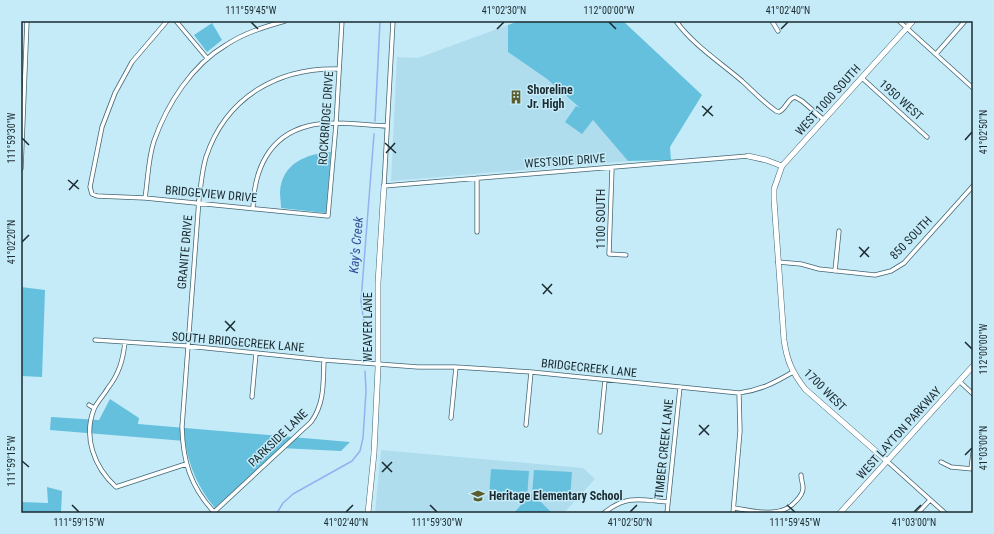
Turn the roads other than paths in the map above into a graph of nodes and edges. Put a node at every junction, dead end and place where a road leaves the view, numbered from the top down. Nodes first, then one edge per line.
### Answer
1 (27, 21) edge
2 (167, 21) edge
3 (176, 21) edge
4 (285, 21) edge
5 (342, 21) edge
6 (393, 21) edge
7 (676, 21) edge
8 (772, 21) edge
9 (899, 21) edge
10 (913, 21) edge
11 (965, 21) edge
12 (907, 28) junction
13 (778, 30) dead end
14 (936, 54) junction
15 (207, 58) junction
16 (339, 69) junction
17 (862, 78) junction
18 (973, 88) edge
19 (824, 120) junction
20 (336, 124) junction
21 (387, 126) junction
22 (927, 137) dead end
23 (748, 156) joint
24 (782, 166) junction
25 (612, 168) junction
26 (21, 169) edge
27 (477, 178) junction
28 (384, 186) junction
29 (973, 186) edge
30 (145, 198) junction
31 (199, 203) junction
32 (253, 208) junction
33 (328, 216) joint
34 (839, 231) dead end
35 (477, 232) dead end
36 (626, 255) dead end
37 (778, 262) junction
38 (836, 271) junction
39 (95, 340) dead end
40 (125, 342) junction
41 (187, 346) junction
42 (256, 353) junction
43 (324, 360) junction
44 (379, 364) junction
45 (973, 366) edge
46 (456, 367) junction
47 (531, 372) junction
48 (793, 372) junction
49 (605, 380) junction
50 (959, 381) junction
51 (680, 388) junction
52 (739, 393) junction
53 (973, 394) edge
54 (252, 397) dead end
55 (88, 405) dead end
56 (94, 408) junction
57 (451, 418) dead end
58 (526, 425) dead end
59 (600, 432) dead end
60 (973, 453) edge
61 (887, 461) junction
62 (941, 462) dead end
63 (186, 464) junction
64 (972, 469) edge
65 (801, 475) dead end
66 (930, 500) junction
67 (668, 502) junction
68 (734, 508) junction
69 (213, 512) edge
70 (368, 513) edge
71 (604, 513) edge
72 (667, 513) edge
73 (733, 513) edge
74 (840, 513) edge
75 (918, 513) edge
76 (945, 513) edge

1 - 26 street
2 - 30 street, BRIDGEVIEW DRIVE
3 - 15 street
4 - 15 street
5 - 16 street, ROCKBRIDGE DRIVE
6 - 21 street, WEAVER LANE
7 - 19 street
8 - 13 street
9 - 12 street
10 - 12 street, WEST 1000 SOUTH
11 - 14 street
12 - 14 street
12 - 17 street, WEST 1000 SOUTH
14 - 18 street
15 - 30 street
16 - 20 street, ROCKBRIDGE DRIVE
16 - 31 street, GRANITE DRIVE
17 - 19 street, WEST 1000 SOUTH
17 - 22 street, 1950 WEST
19 - 24 street, WEST 1000 SOUTH
20 - 21 street
20 - 32 street
20 - 33 street, ROCKBRIDGE DRIVE
21 - 28 street, WEAVER LANE
23 - 24 street
23 - 25 street, WESTSIDE DRIVE
24 - 37 street, 1700 WEST
25 - 27 street, WESTSIDE DRIVE
25 - 36 street, 1100 SOUTH
27 - 28 street, WESTSIDE DRIVE
27 - 35 street
28 - 44 street, WEAVER LANE
29 - 38 street, 850 SOUTH
30 - 31 street, BRIDGEVIEW DRIVE
31 - 32 street, BRIDGEVIEW DRIVE
31 - 41 street, GRANITE DRIVE
32 - 33 street, BRIDGEVIEW DRIVE
34 - 38 street
37 - 38 street, 850 SOUTH
37 - 48 street, 1700 WEST
39 - 40 street, SOUTH BRIDGECREEK LANE
40 - 41 street, SOUTH BRIDGECREEK LANE
40 - 56 street
41 - 42 street, SOUTH BRIDGECREEK LANE
41 - 63 street, GRANITE DRIVE
42 - 43 street, SOUTH BRIDGECREEK LANE
42 - 54 street
43 - 44 street, SOUTH BRIDGECREEK LANE
43 - 69 street, PARKSIDE LANE
44 - 46 street, BRIDGECREEK LANE
44 - 70 street, WEAVER LANE
45 - 50 street, WEST LAYTON PARKWAY
46 - 47 street, BRIDGECREEK LANE
46 - 57 street
47 - 49 street, BRIDGECREEK LANE
47 - 58 street
48 - 52 street, BRIDGECREEK LANE
48 - 61 street, 1700 WEST
49 - 51 street, BRIDGECREEK LANE
49 - 59 street
50 - 53 street
50 - 61 street, WEST LAYTON PARKWAY
51 - 52 street, BRIDGECREEK LANE
51 - 67 street, TIMBER CREEK LANE
52 - 68 street
55 - 56 street
56 - 63 street
60 - 64 street
61 - 66 street, 1700 WEST
61 - 74 street, WEST LAYTON PARKWAY
62 - 64 street
63 - 69 street, GRANITE DRIVE
65 - 68 street
66 - 75 street
66 - 76 street, 1700 WEST
67 - 71 street
67 - 72 street, TIMBER CREEK LANE
68 - 73 street

